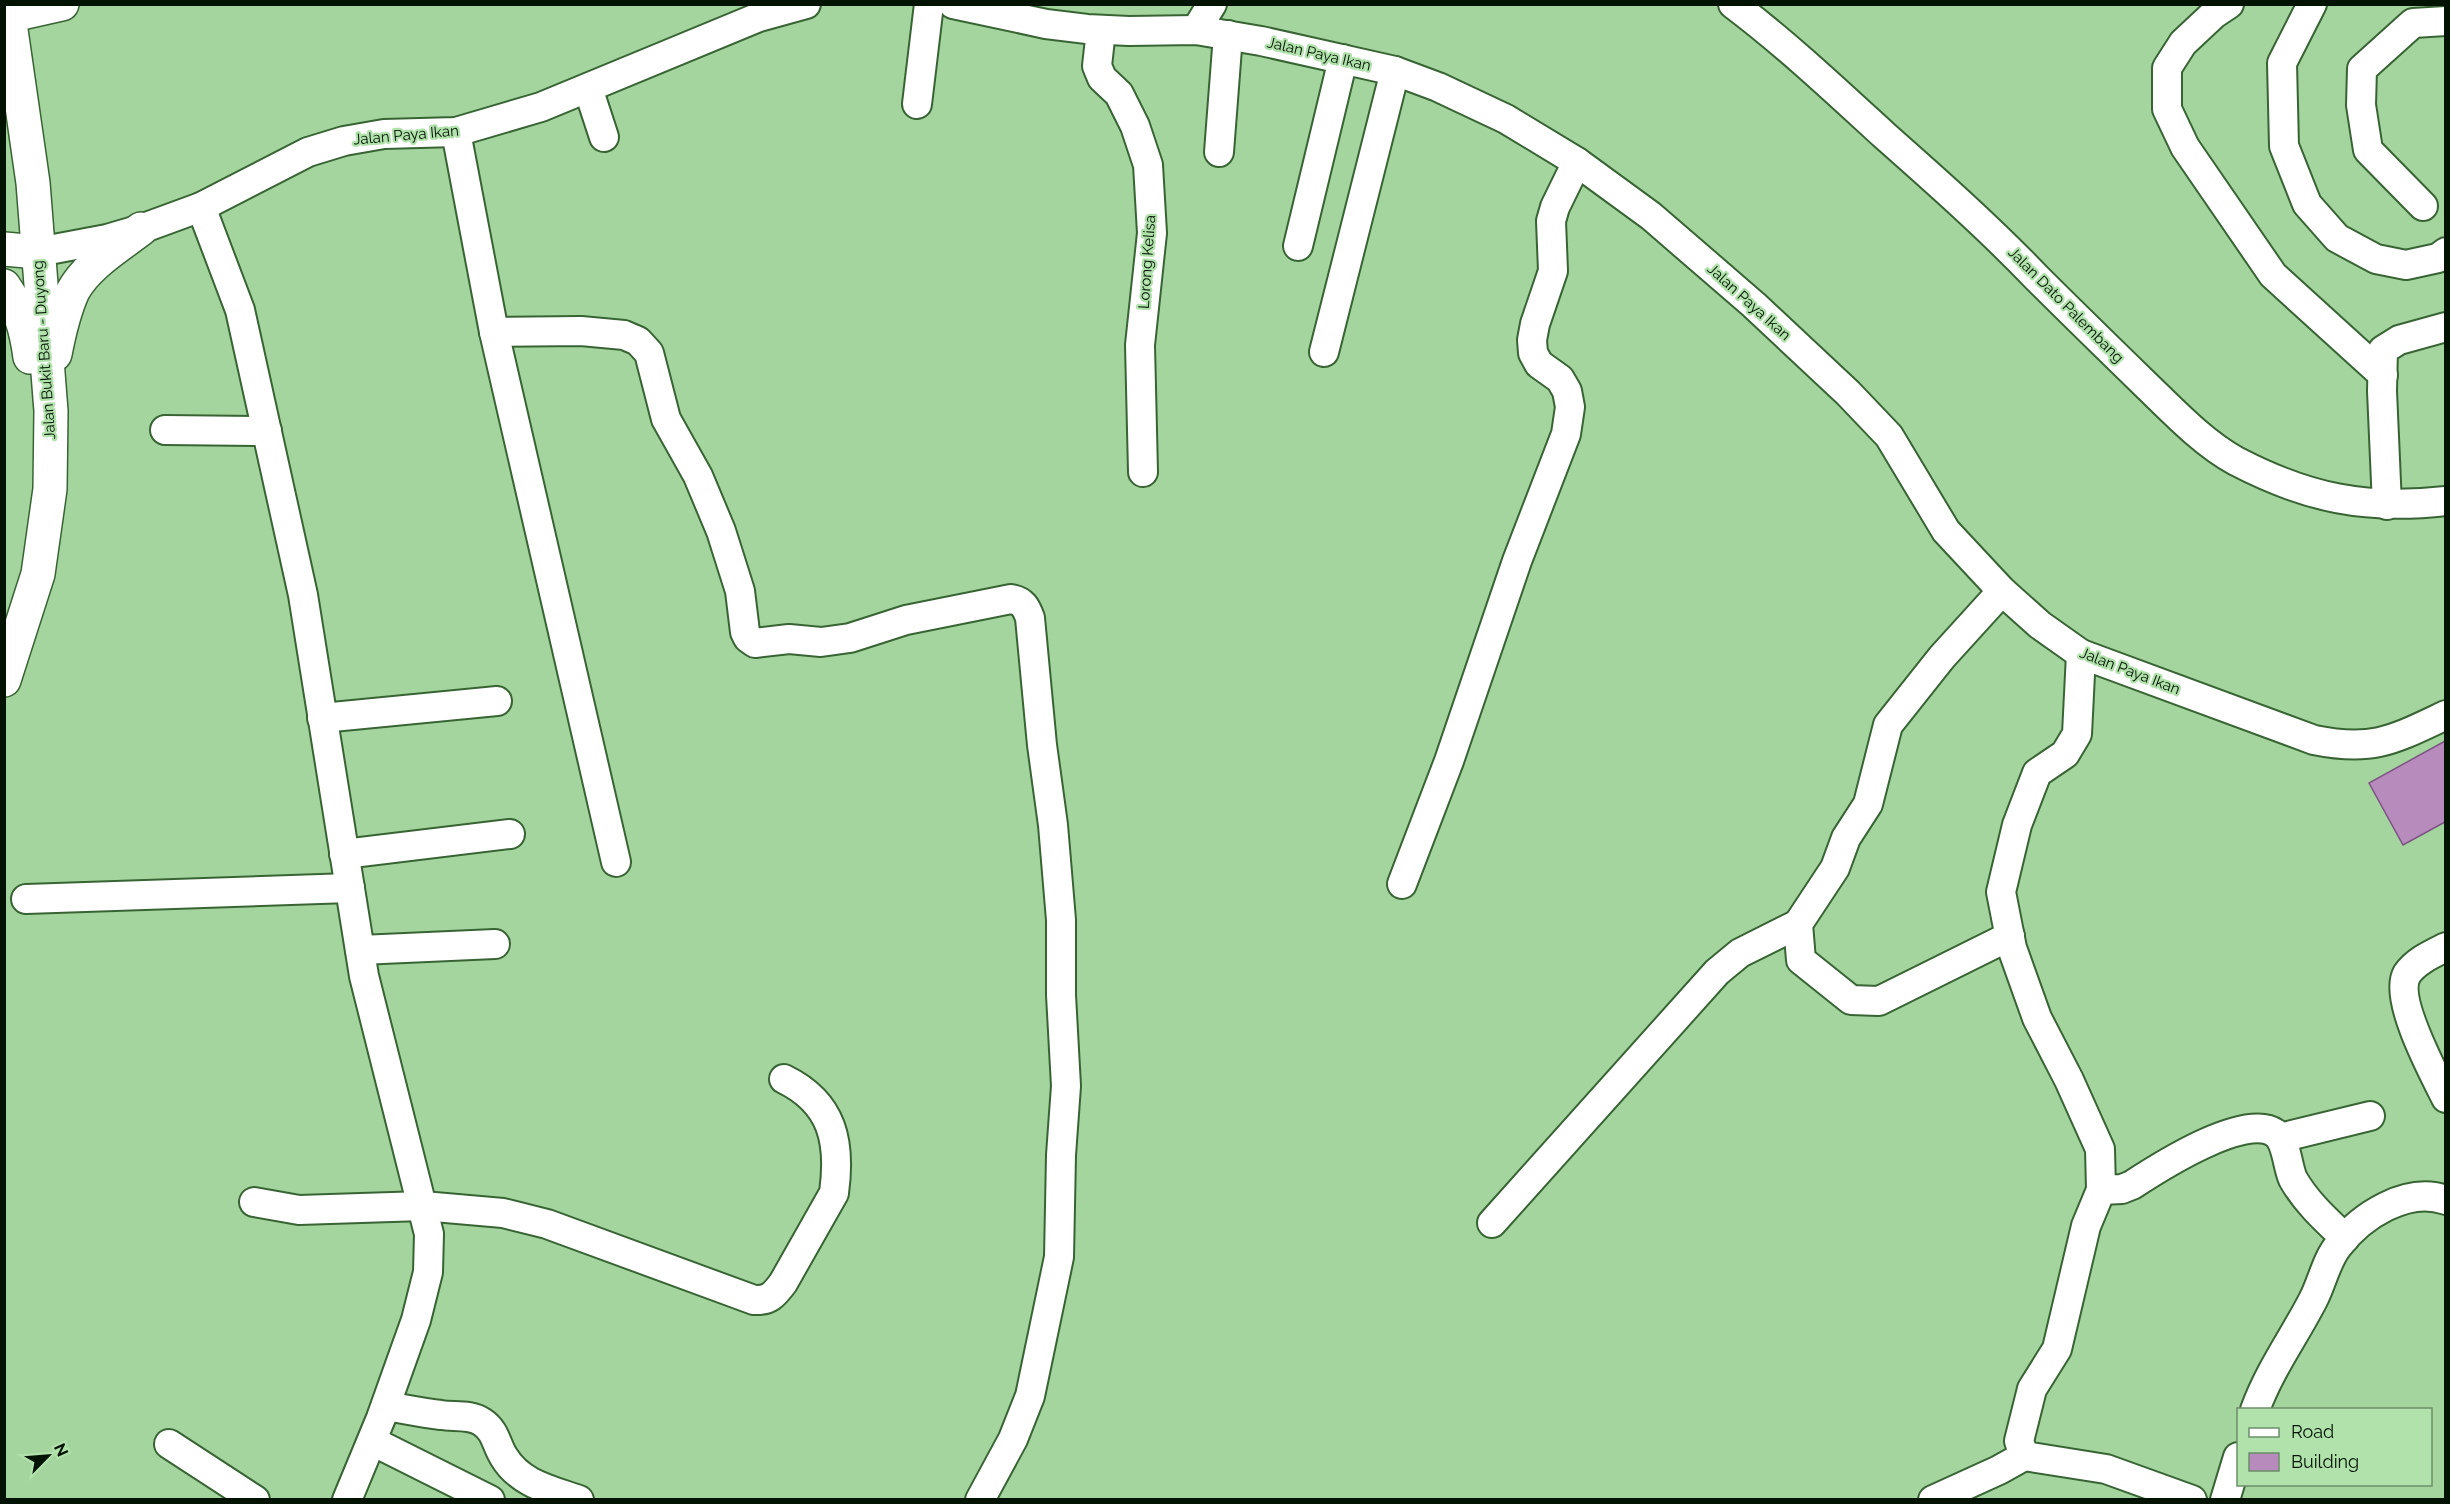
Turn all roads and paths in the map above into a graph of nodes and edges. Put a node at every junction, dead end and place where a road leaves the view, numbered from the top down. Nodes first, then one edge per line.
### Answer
1 (62, 4) edge
2 (806, 4) edge
3 (929, 4) edge
4 (953, 4) edge
5 (1212, 4) edge
6 (1733, 4) edge
7 (2229, 4) edge
8 (2312, 5) edge
9 (757, 11) edge
10 (6, 14) edge
11 (2445, 21) edge
12 (1101, 30) junction
13 (1196, 30) junction
14 (1228, 35) junction
15 (1343, 59) junction
16 (1395, 71) junction
17 (588, 88) junction
18 (918, 104) dead end
19 (456, 132) junction
20 (604, 137) dead end
21 (1219, 152) dead end
22 (1577, 162) junction
23 (2422, 206) dead end
24 (201, 207) junction
25 (141, 229) junction
26 (1298, 246) dead end
27 (4, 249) edge
28 (38, 252) junction
29 (2445, 252) edge
30 (4, 286) edge
31 (2445, 327) edge
32 (494, 332) junction
33 (1324, 352) dead end
34 (2383, 375) junction
35 (49, 379) junction
36 (165, 430) dead end
37 (267, 431) junction
38 (1143, 472) dead end
39 (50, 489) junction
40 (2445, 501) edge
41 (2387, 505) junction
42 (2002, 591) junction
43 (2080, 654) junction
44 (4, 680) edge
45 (497, 701) dead end
46 (2445, 715) edge
47 (322, 718) junction
48 (510, 834) dead end
49 (344, 854) junction
50 (616, 862) dead end
51 (1402, 884) dead end
52 (350, 888) junction
53 (26, 899) dead end
54 (1798, 924) junction
55 (2010, 936) junction
56 (495, 944) dead end
57 (2445, 947) edge
58 (360, 950) junction
59 (784, 1079) dead end
60 (2445, 1098) edge
61 (2370, 1116) dead end
62 (2280, 1138) junction
63 (2101, 1190) junction
64 (2445, 1200) edge
65 (255, 1202) dead end
66 (423, 1206) junction
67 (1492, 1223) dead end
68 (2345, 1239) junction
69 (386, 1406) junction
70 (2256, 1408) edge
71 (372, 1441) junction
72 (169, 1444) dead end
73 (2024, 1456) junction
74 (2237, 1460) edge
75 (255, 1500) edge
76 (347, 1500) edge
77 (490, 1500) edge
78 (579, 1500) edge
79 (980, 1500) edge
80 (1933, 1500) edge
81 (2192, 1500) edge
82 (2225, 1500) edge

1 - 10 main road
2 - 9 street, Jalan Paya Ikan
3 - 18 street
4 - 12 street, Jalan Paya Ikan
5 - 13 street
6 - 41 street, Jalan Dato Palembang
7 - 34 street
8 - 29 street
9 - 17 street, Jalan Paya Ikan
10 - 28 main road, Jalan Bukit Baru - Duyong
11 - 23 street
12 - 13 street, Jalan Paya Ikan
12 - 38 street, Lorong Kelisa
13 - 14 street, Jalan Paya Ikan
14 - 15 street, Jalan Paya Ikan
14 - 21 street
15 - 16 street, Jalan Paya Ikan
15 - 26 street
16 - 22 street, Jalan Paya Ikan
16 - 33 street
17 - 19 street, Jalan Paya Ikan
17 - 20 street
19 - 24 street, Jalan Paya Ikan
19 - 32 street
22 - 42 street, Jalan Paya Ikan
22 - 51 street
24 - 25 street, Jalan Paya Ikan
24 - 37 street
25 - 28 street, Jalan Paya Ikan
25 - 35 main road
27 - 28 main road, Jalan Paya Ikan
28 - 35 main road, Jalan Bukit Baru - Duyong
30 - 39 main road
31 - 34 street
32 - 50 street
32 - 79 street
34 - 41 street
35 - 39 main road, Jalan Bukit Baru - Duyong
36 - 37 street
37 - 47 street
39 - 44 main road, Jalan Bukit Baru - Duyong
40 - 41 street, Jalan Dato Palembang
42 - 43 street, Jalan Paya Ikan
42 - 54 street
43 - 46 street, Jalan Paya Ikan
43 - 55 street
45 - 47 street
47 - 49 street
48 - 49 street
49 - 52 street
52 - 53 street
52 - 58 street
54 - 55 street
54 - 67 street
55 - 63 street
56 - 58 street
57 - 60 street
58 - 66 street
59 - 66 street
61 - 62 street
62 - 63 street
62 - 68 street
63 - 73 street
64 - 68 street
65 - 66 street
66 - 69 street
68 - 70 street
69 - 71 street
69 - 78 street
71 - 76 street
71 - 77 street
72 - 75 street
73 - 80 street
73 - 81 street
74 - 82 street

